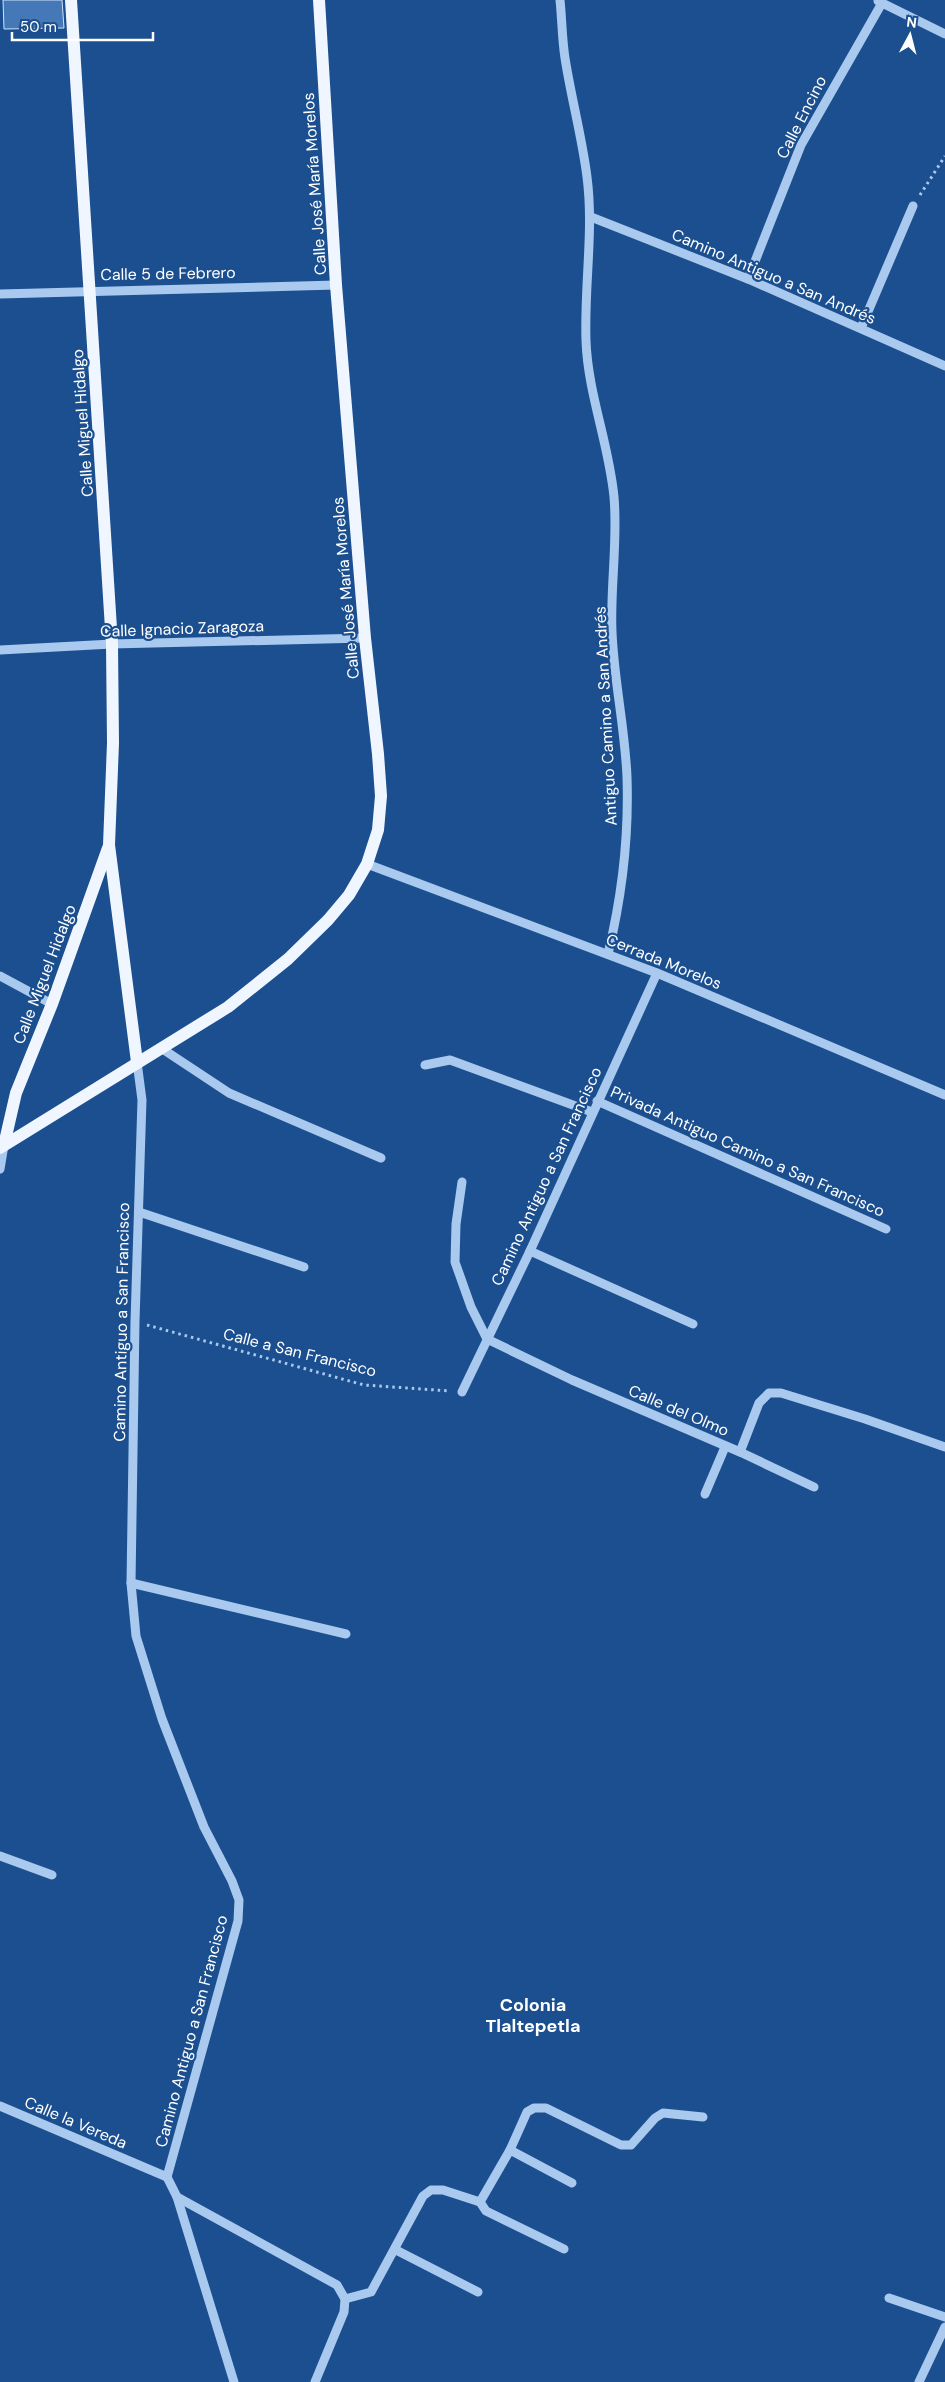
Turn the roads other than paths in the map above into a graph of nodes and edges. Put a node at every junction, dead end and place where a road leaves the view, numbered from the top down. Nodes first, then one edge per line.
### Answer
1 (71, 0) edge
2 (319, 0) edge
3 (560, 0) edge
4 (879, 1) edge
5 (945, 34) edge
6 (913, 206) road end
7 (591, 217) junction
8 (748, 279) junction
9 (336, 285) junction
10 (90, 290) junction
11 (0, 294) edge
12 (861, 328) junction
13 (945, 366) edge
14 (365, 638) junction
15 (112, 644) junction
16 (0, 650) edge
17 (109, 845) junction
18 (367, 864) junction
19 (608, 954) junction
20 (657, 973) junction
21 (0, 976) edge
22 (52, 1004) junction
23 (161, 1048) junction
24 (137, 1062) junction
25 (425, 1065) dead end
26 (945, 1095) edge
27 (597, 1101) junction
28 (592, 1112) junction
29 (2, 1146) edge
30 (381, 1158) dead end
31 (0, 1169) edge
32 (462, 1182) dead end
33 (139, 1212) junction
34 (886, 1228) dead end
35 (530, 1251) junction
36 (304, 1267) dead end
37 (693, 1324) dead end
38 (487, 1339) junction
39 (462, 1392) road end
40 (725, 1447) junction
41 (945, 1447) edge
42 (740, 1452) junction
43 (814, 1487) dead end
44 (705, 1494) dead end
45 (132, 1583) junction
46 (346, 1634) dead end
47 (0, 1856) edge
48 (52, 1875) dead end
49 (0, 2106) edge
50 (703, 2117) dead end
51 (510, 2150) junction
52 (167, 2177) junction
53 (572, 2183) dead end
54 (178, 2197) junction
55 (480, 2202) junction
56 (564, 2249) dead end
57 (396, 2250) junction
58 (478, 2292) dead end
59 (889, 2298) dead end
60 (346, 2299) junction
61 (945, 2317) edge
62 (945, 2328) edge
63 (234, 2382) edge
64 (316, 2382) edge
65 (919, 2382) edge

1 - 10 main road, Calle Miguel Hidalgo
2 - 9 main road, Calle José María Morelos
3 - 7 street, Antiguo Camino a San Andrés
4 - 5 street
4 - 8 street, Calle Encino
6 - 12 street
7 - 8 street, Camino Antiguo a San Andrés
7 - 19 street, Antiguo Camino a San Andrés
8 - 12 street, Camino Antiguo a San Andrés
9 - 10 street, Calle 5 de Febrero
9 - 14 main road, Calle José María Morelos
10 - 11 street, Calle 5 de Febrero
10 - 15 main road, Calle Miguel Hidalgo
12 - 13 street, Camino Antiguo a San Andrés
14 - 15 street, Calle Ignacio Zaragoza
14 - 18 main road, Calle José María Morelos
15 - 16 street, Calle Ignacio Zaragoza
15 - 17 main road, Calle Miguel Hidalgo
17 - 22 main road, Calle Miguel Hidalgo
17 - 24 main road, Calle Miguel Hidalgo
18 - 19 street, Cerrada Morelos
18 - 23 main road, Calle José María Morelos
19 - 20 street, Cerrada Morelos
20 - 26 street, Cerrada Morelos
20 - 27 street, Camino Antiguo a San Francisco
21 - 22 street
22 - 29 main road, Calle Miguel Hidalgo
23 - 24 main road, Calle José María Morelos
23 - 30 street
24 - 29 main road, Calle José María Morelos
24 - 33 street, Camino Antiguo a San Francisco
25 - 28 street
27 - 28 street, Camino Antiguo a San Francisco
27 - 34 street, Privada Antiguo Camino a San Francisco
28 - 35 street, Camino Antiguo a San Francisco
29 - 31 street
32 - 38 street
33 - 36 street
33 - 45 street, Camino Antiguo a San Francisco
35 - 37 street
35 - 38 street, Camino Antiguo a San Francisco
38 - 39 street, Camino Antiguo a San Francisco
38 - 40 street, Calle del Olmo
40 - 42 street, Calle del Olmo
40 - 44 street
41 - 42 street, Calle del Olmo
42 - 43 street
45 - 46 street
45 - 52 street, Camino Antiguo a San Francisco
47 - 48 street
49 - 52 street, Calle la Vereda
50 - 51 street
51 - 53 street
51 - 55 street
52 - 54 street
54 - 60 street
54 - 63 street
55 - 56 street
55 - 57 street
57 - 58 street
57 - 60 street
59 - 61 street
60 - 64 street
62 - 65 street

